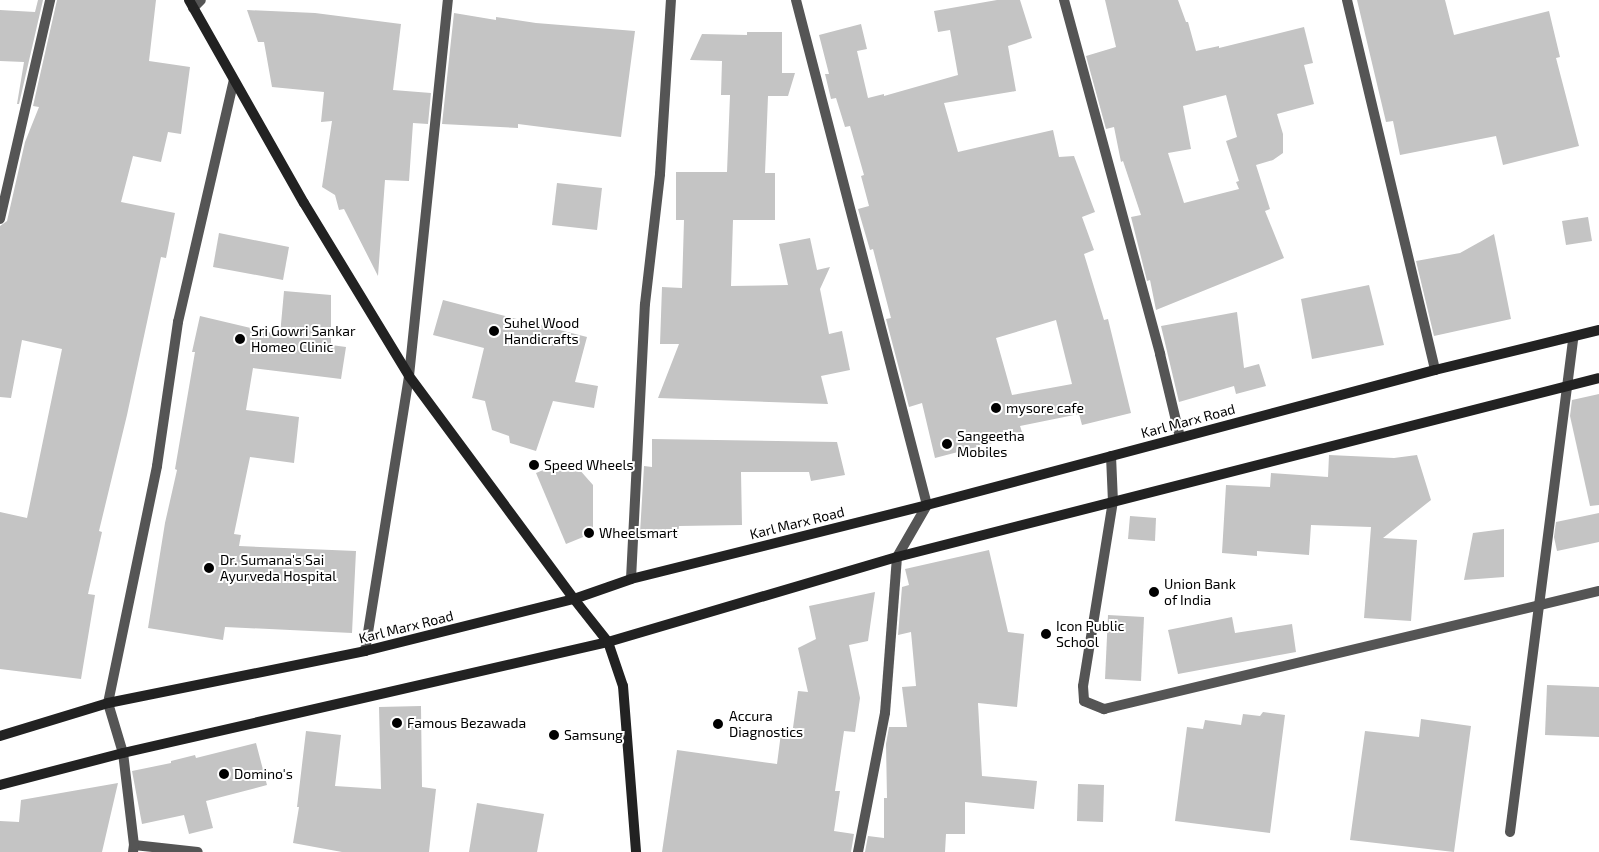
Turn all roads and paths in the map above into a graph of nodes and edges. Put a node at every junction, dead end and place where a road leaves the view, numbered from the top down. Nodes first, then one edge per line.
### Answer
1 (50, 0) edge
2 (201, 0) edge
3 (448, 0) edge
4 (671, 0) edge
5 (796, 0) edge
6 (1064, 0) edge
7 (1347, 0) edge
8 (191, 4) edge
9 (234, 80) junction
10 (0, 219) edge
11 (1599, 330) edge
12 (1573, 337) junction
13 (1435, 370) junction
14 (409, 376) junction
15 (1599, 378) edge
16 (1567, 386) junction
17 (1180, 437) junction
18 (1111, 456) junction
19 (1113, 501) junction
20 (926, 505) junction
21 (897, 557) junction
22 (631, 579) junction
23 (1599, 591) edge
24 (574, 599) junction
25 (1537, 605) junction
26 (608, 642) junction
27 (365, 651) junction
28 (108, 703) junction
29 (0, 736) edge
30 (123, 753) junction
31 (0, 785) edge
32 (1510, 832) dead end
33 (134, 849) edge
34 (198, 852) edge
35 (636, 852) edge
36 (858, 852) edge

1 - 10 street
2 - 8 street
3 - 14 street
4 - 22 street
5 - 20 street
6 - 17 street
7 - 13 street
8 - 9 main road
9 - 14 main road
9 - 28 street
11 - 12 main road, Karl Marx Road
12 - 13 main road, Karl Marx Road
12 - 16 street
13 - 17 main road, Karl Marx Road
14 - 24 main road
14 - 27 street
15 - 16 main road
16 - 19 main road
16 - 25 street
17 - 18 main road, Karl Marx Road
18 - 19 street
18 - 20 main road, Karl Marx Road
19 - 21 main road
19 - 25 street
20 - 21 street
20 - 22 main road, Karl Marx Road
21 - 26 main road
21 - 36 street
22 - 24 main road, Karl Marx Road
23 - 25 street
24 - 26 main road
24 - 27 main road, Karl Marx Road
25 - 32 street
26 - 30 main road
26 - 35 main road
27 - 28 main road, Karl Marx Road
28 - 29 main road, Karl Marx Road
28 - 30 street
30 - 31 main road
30 - 33 street
33 - 34 street

